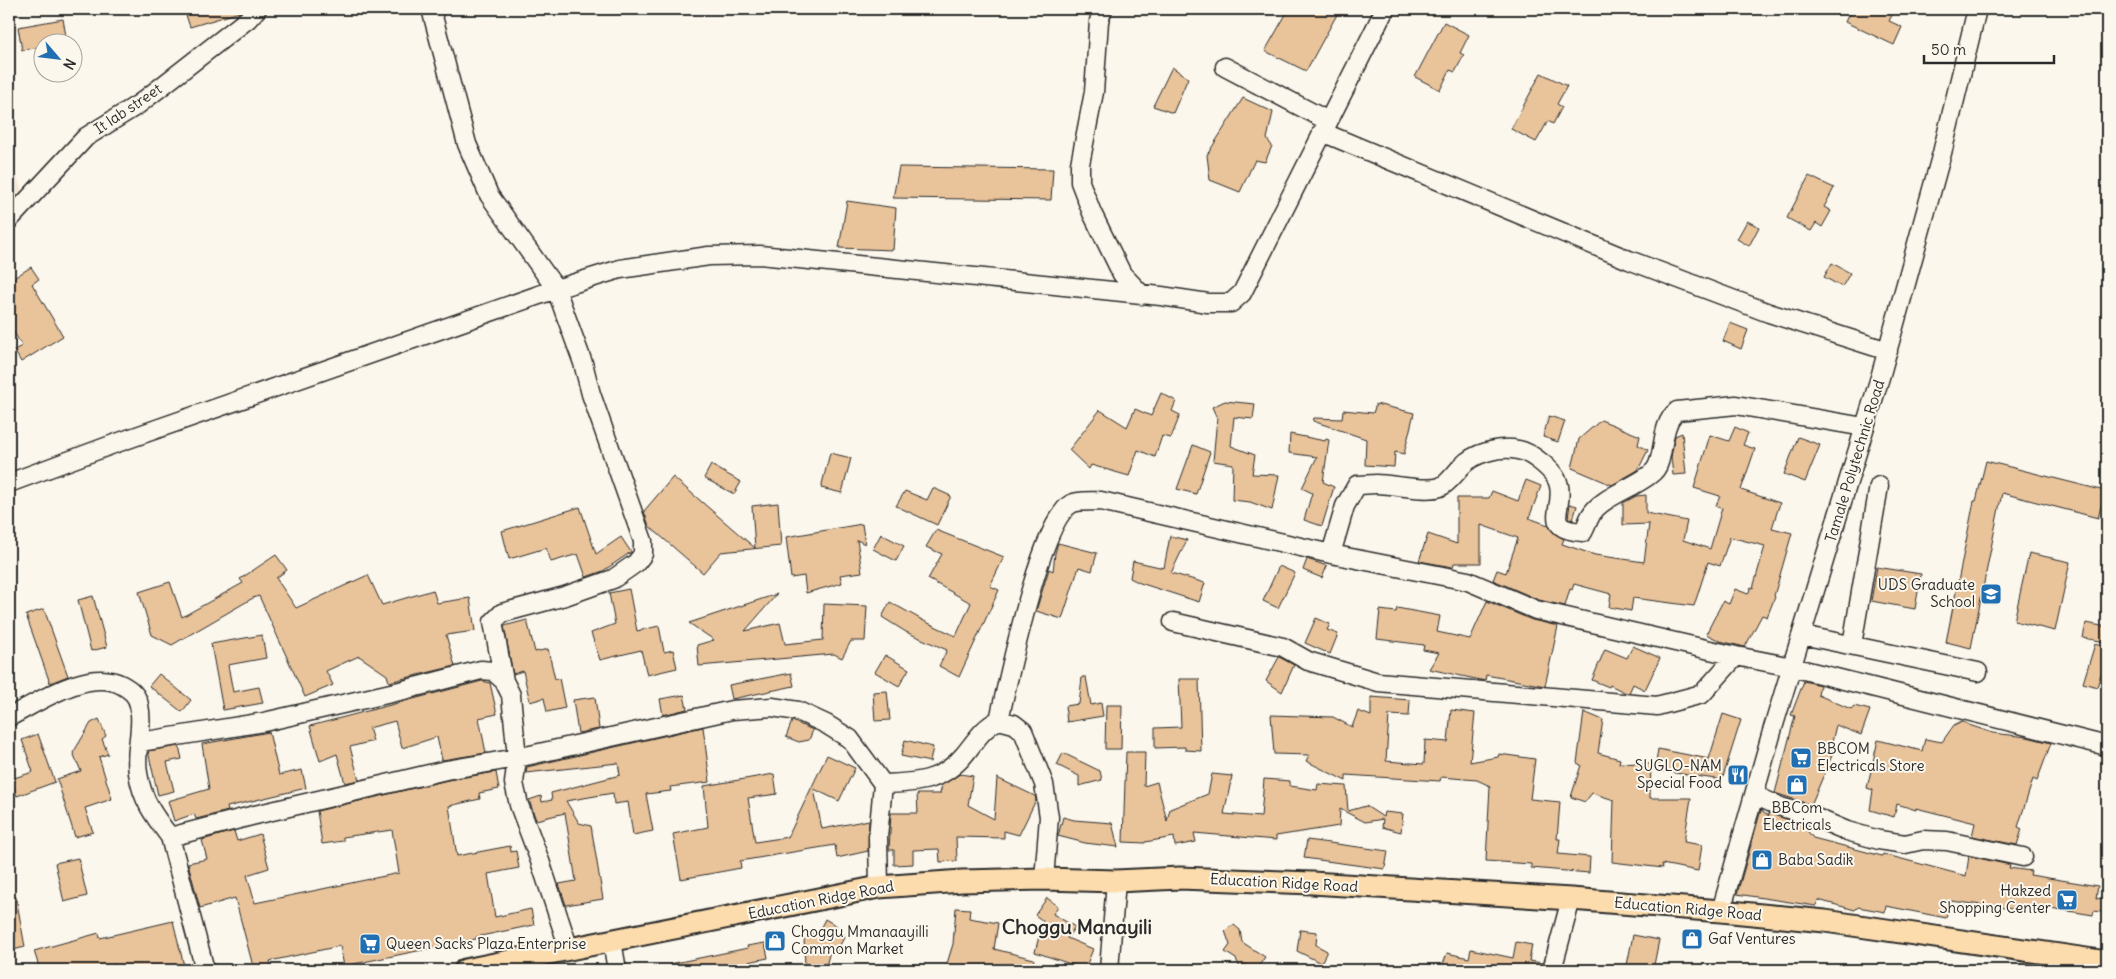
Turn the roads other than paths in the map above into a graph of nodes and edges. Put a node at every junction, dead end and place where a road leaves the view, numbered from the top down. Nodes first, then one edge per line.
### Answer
1 (257, 9) edge
2 (432, 9) edge
3 (1103, 9) edge
4 (1385, 9) edge
5 (1977, 9) edge
6 (1225, 67) dead end
7 (1325, 126) junction
8 (9, 220) edge
9 (556, 289) junction
10 (1142, 295) junction
11 (1888, 350) junction
12 (1864, 427) junction
13 (9, 483) edge
14 (1879, 486) dead end
15 (1331, 554) junction
16 (1173, 622) dead end
17 (1802, 635) junction
18 (1852, 646) junction
19 (1736, 656) junction
20 (1792, 667) junction
21 (1978, 672) dead end
22 (504, 680) junction
23 (9, 717) edge
24 (999, 720) junction
25 (140, 742) junction
26 (2107, 746) edge
27 (517, 758) junction
28 (883, 784) junction
29 (1754, 795) junction
30 (170, 837) junction
31 (2023, 857) dead end
32 (1044, 879) junction
33 (1116, 882) junction
34 (879, 886) junction
35 (1572, 899) junction
36 (1721, 911) junction
37 (612, 941) junction
38 (569, 949) junction
39 (2058, 962) edge
40 (2107, 962) edge
41 (205, 970) edge
42 (465, 970) edge
43 (616, 970) edge
44 (1109, 970) edge
45 (1552, 970) edge

1 - 8 street, It lab street
2 - 9 street
3 - 10 street
4 - 7 street
5 - 11 street, Tamale Polytechnic Road
6 - 7 street
7 - 10 street
7 - 11 street
9 - 10 street
9 - 13 street
9 - 22 street
11 - 12 street, Tamale Polytechnic Road
12 - 15 street
12 - 17 street, Tamale Polytechnic Road
14 - 18 street
15 - 19 street
15 - 24 street
16 - 19 street
17 - 18 street
17 - 20 street, Tamale Polytechnic Road
18 - 21 street
19 - 20 street
20 - 26 street
20 - 29 street, Tamale Polytechnic Road
22 - 25 street
22 - 27 street
23 - 25 street
24 - 28 street
24 - 32 street
25 - 30 street
27 - 28 street
27 - 30 street
27 - 38 street
28 - 34 street
29 - 31 street
29 - 36 street, Tamale Polytechnic Road
30 - 41 street
32 - 33 main road, Education Ridge Road
32 - 34 main road, Education Ridge Road
33 - 35 main road, Education Ridge Road
33 - 44 street
34 - 37 main road, Education Ridge Road
35 - 36 main road, Education Ridge Road
35 - 45 street
36 - 39 main road, Education Ridge Road
37 - 38 main road, Education Ridge Road
37 - 43 street
38 - 42 main road, Education Ridge Road
39 - 40 main road, Education Ridge Road

